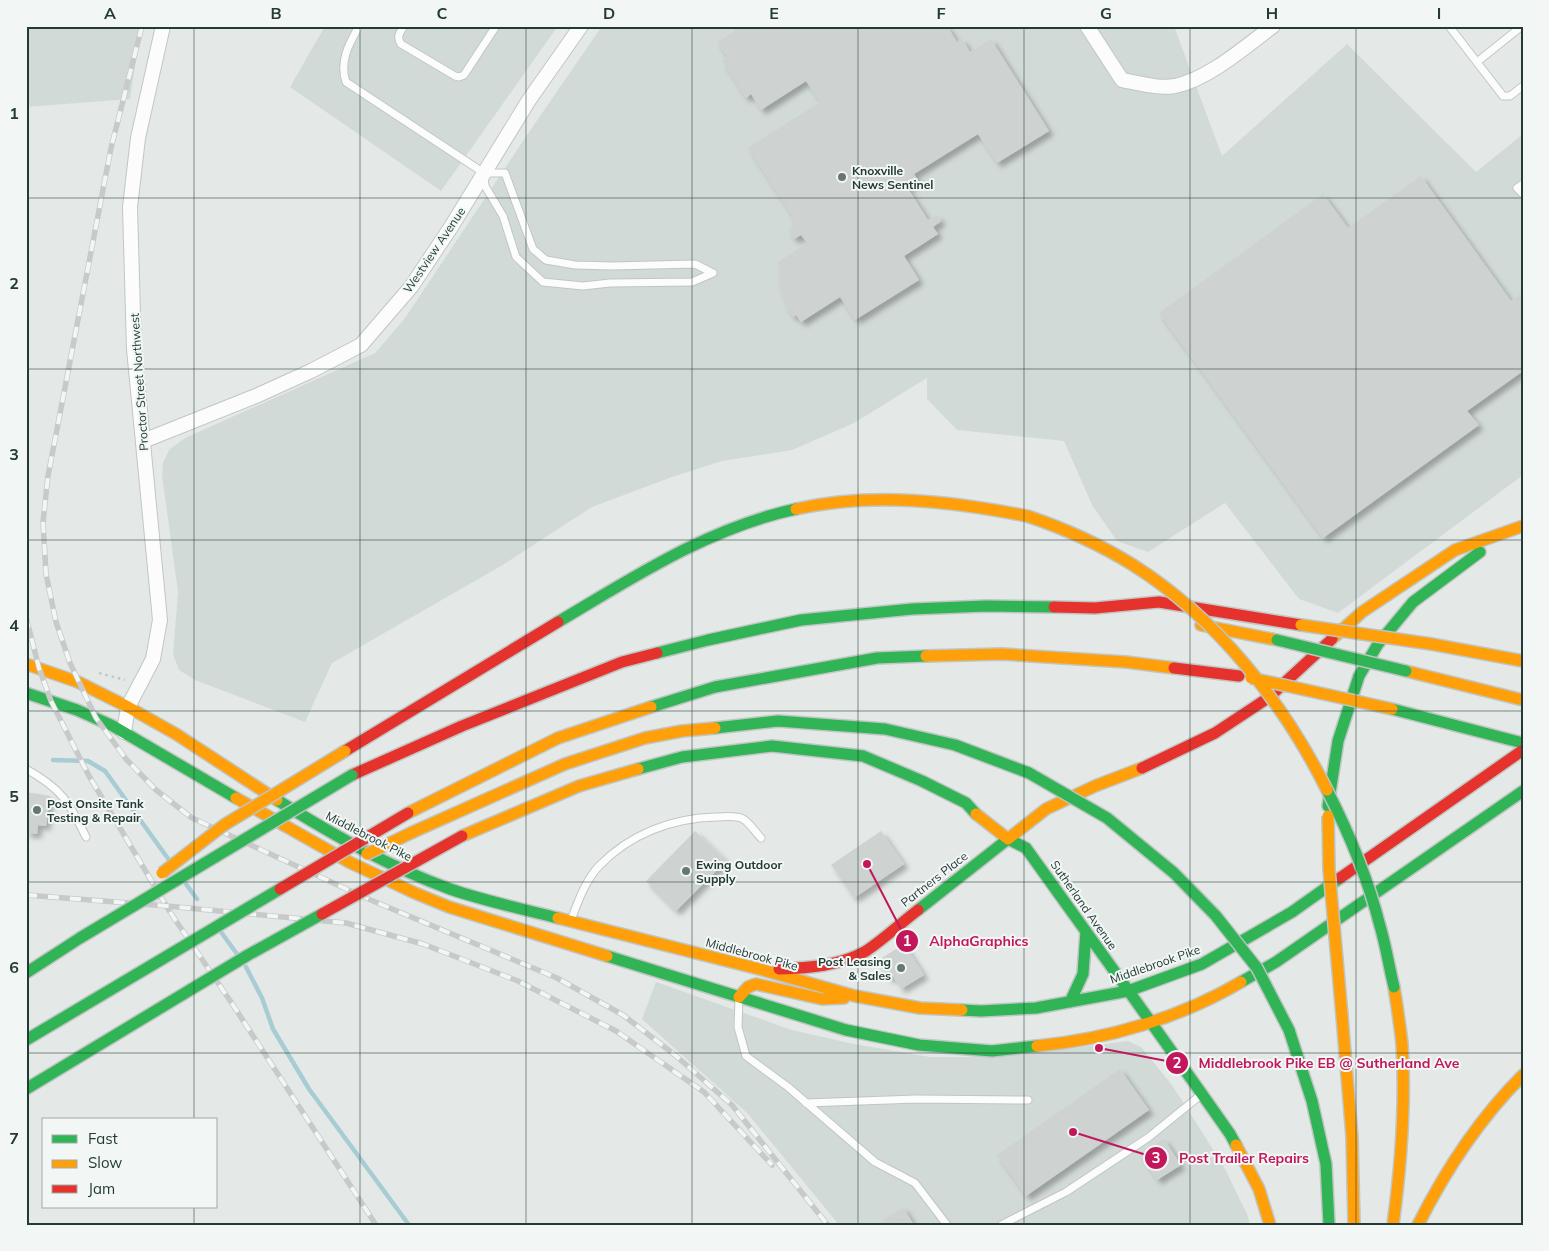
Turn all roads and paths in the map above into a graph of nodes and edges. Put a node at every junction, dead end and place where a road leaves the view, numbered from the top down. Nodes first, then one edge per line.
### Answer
1 (163, 26) edge
2 (359, 26) edge
3 (404, 26) edge
4 (496, 26) edge
5 (581, 26) edge
6 (1087, 26) edge
7 (1273, 26) edge
8 (1449, 26) edge
9 (1522, 26) edge
10 (1477, 62) junction
11 (1523, 86) edge
12 (484, 173) junction
13 (1523, 184) edge
14 (1523, 194) edge
15 (143, 441) junction
16 (1523, 526) edge
17 (1506, 531) junction
18 (1095, 608) junction
19 (1140, 615) dead end
20 (1185, 622) dead end
21 (1523, 661) edge
22 (26, 664) edge
23 (26, 693) edge
24 (1523, 700) edge
25 (128, 707) junction
26 (124, 732) junction
27 (1523, 743) edge
28 (1523, 750) edge
29 (26, 769) edge
30 (1523, 791) edge
31 (86, 837) dead end
32 (762, 838) dead end
33 (1008, 839) junction
34 (571, 921) junction
35 (1086, 932) junction
36 (206, 933) junction
37 (80, 938) junction
38 (565, 943) junction
39 (763, 970) junction
40 (26, 973) edge
41 (745, 974) junction
42 (1128, 991) junction
43 (855, 996) junction
44 (739, 997) junction
45 (1070, 1002) junction
46 (1152, 1022) junction
47 (26, 1040) edge
48 (1523, 1075) edge
49 (26, 1088) edge
50 (1202, 1094) junction
51 (1028, 1100) dead end
52 (806, 1103) junction
53 (947, 1225) edge
54 (1001, 1225) edge
55 (1270, 1225) edge
56 (1329, 1225) edge
57 (1354, 1225) edge
58 (1393, 1225) edge
59 (1418, 1225) edge

1 - 15 street, Proctor Street Northwest
2 - 12 lane
3 - 4 lane
5 - 12 street, Westview Avenue
6 - 7 street
8 - 10 lane
9 - 10 lane
10 - 11 lane
12 - 12 lane
12 - 15 street, Westview Avenue
13 - 14 lane
15 - 25 street, Proctor Street Northwest
16 - 17 main road, Partners Place
17 - 33 main road, Partners Place
17 - 57 main road, bridge
18 - 19 main road
18 - 21 main road, bridge
18 - 37 main road, bridge
20 - 24 main road, bridge
22 - 25 main road, Middlebrook Pike
23 - 26 main road
25 - 26 street, Proctor Street Northwest
25 - 34 main road, Middlebrook Pike
26 - 38 main road
27 - 36 main road, bridge
28 - 42 main road, Middlebrook Pike
29 - 31 lane
30 - 46 main road
32 - 34 lane
33 - 35 main road, Sutherland Avenue
33 - 39 main road, Partners Place
33 - 49 main road, Sutherland Avenue, bridge
34 - 38 main road
34 - 41 main road, Middlebrook Pike
35 - 42 main road, Sutherland Avenue
35 - 45 main road
36 - 47 main road, bridge
36 - 56 main road, bridge
37 - 40 main road, bridge
37 - 58 main road, bridge
38 - 44 main road
39 - 41 main road, Middlebrook Pike
39 - 43 main road, Middlebrook Pike
41 - 44 lane
42 - 45 main road, Middlebrook Pike
42 - 46 main road, Sutherland Avenue
43 - 44 main road
43 - 45 main road, Middlebrook Pike
44 - 46 main road
44 - 52 lane
46 - 50 main road, Sutherland Avenue
48 - 59 main road
50 - 54 lane
50 - 55 main road, Sutherland Avenue
51 - 52 lane
52 - 53 lane

